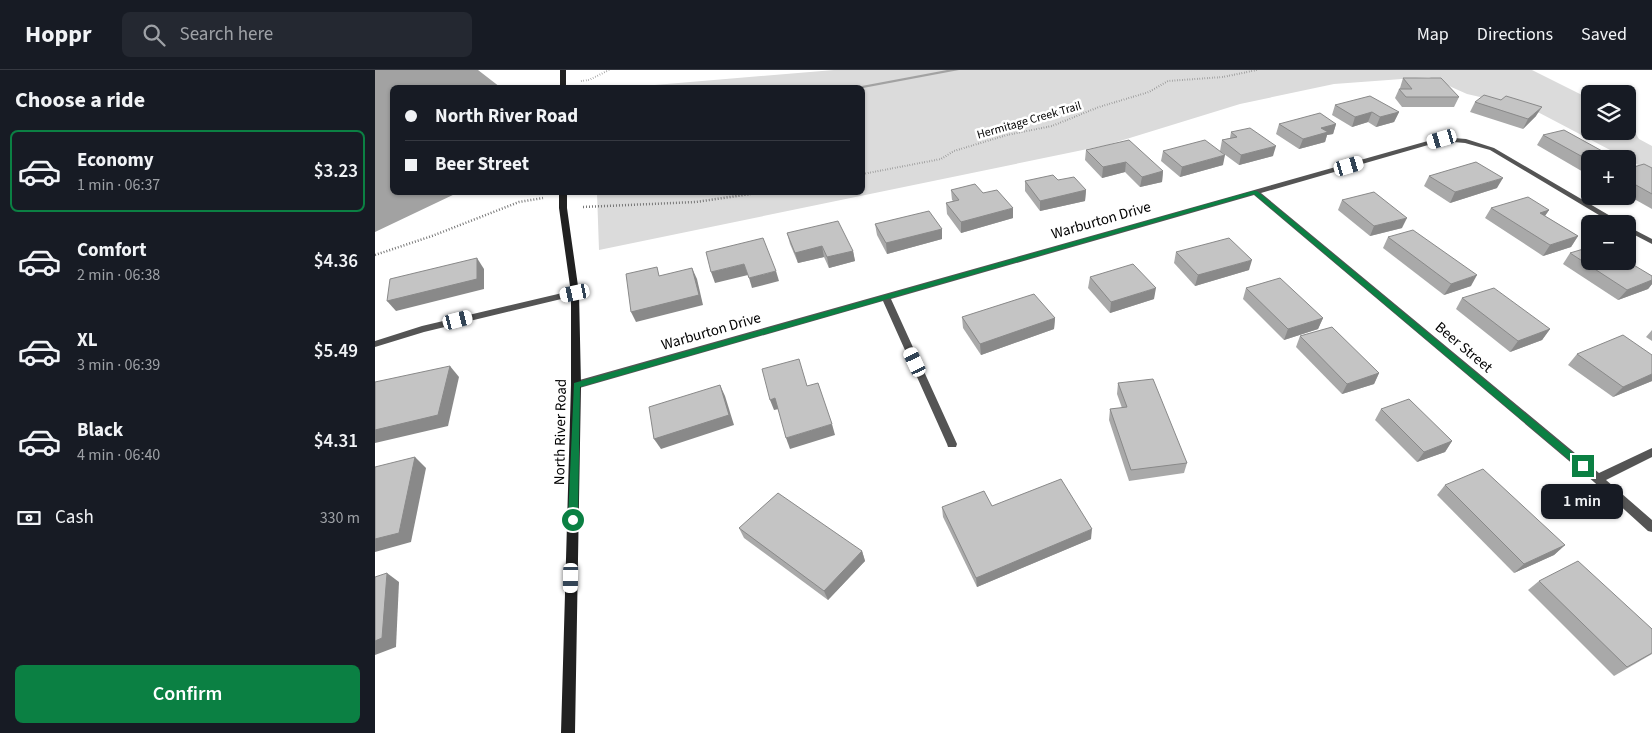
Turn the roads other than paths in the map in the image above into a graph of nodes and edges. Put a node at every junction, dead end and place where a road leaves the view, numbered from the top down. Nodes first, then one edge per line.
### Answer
1 (563, 70) edge
2 (563, 85) edge
3 (1255, 192) junction
4 (563, 195) edge
5 (1605, 215) edge
6 (1636, 233) edge
7 (1652, 242) edge
8 (575, 293) junction
9 (885, 296) junction
10 (375, 344) edge
11 (577, 385) junction
12 (952, 444) dead end
13 (1652, 452) edge
14 (1598, 479) junction
15 (1652, 527) edge
16 (568, 733) edge

1 - 2 main road
3 - 5 street, Warburton Drive
3 - 9 street, Warburton Drive
3 - 14 street, Beer Street
4 - 8 main road, North River Road
6 - 7 street
8 - 10 street
8 - 11 main road, North River Road
9 - 11 street, Warburton Drive
9 - 12 street
11 - 16 main road, North River Road
13 - 14 street
14 - 15 street, Beer Street

